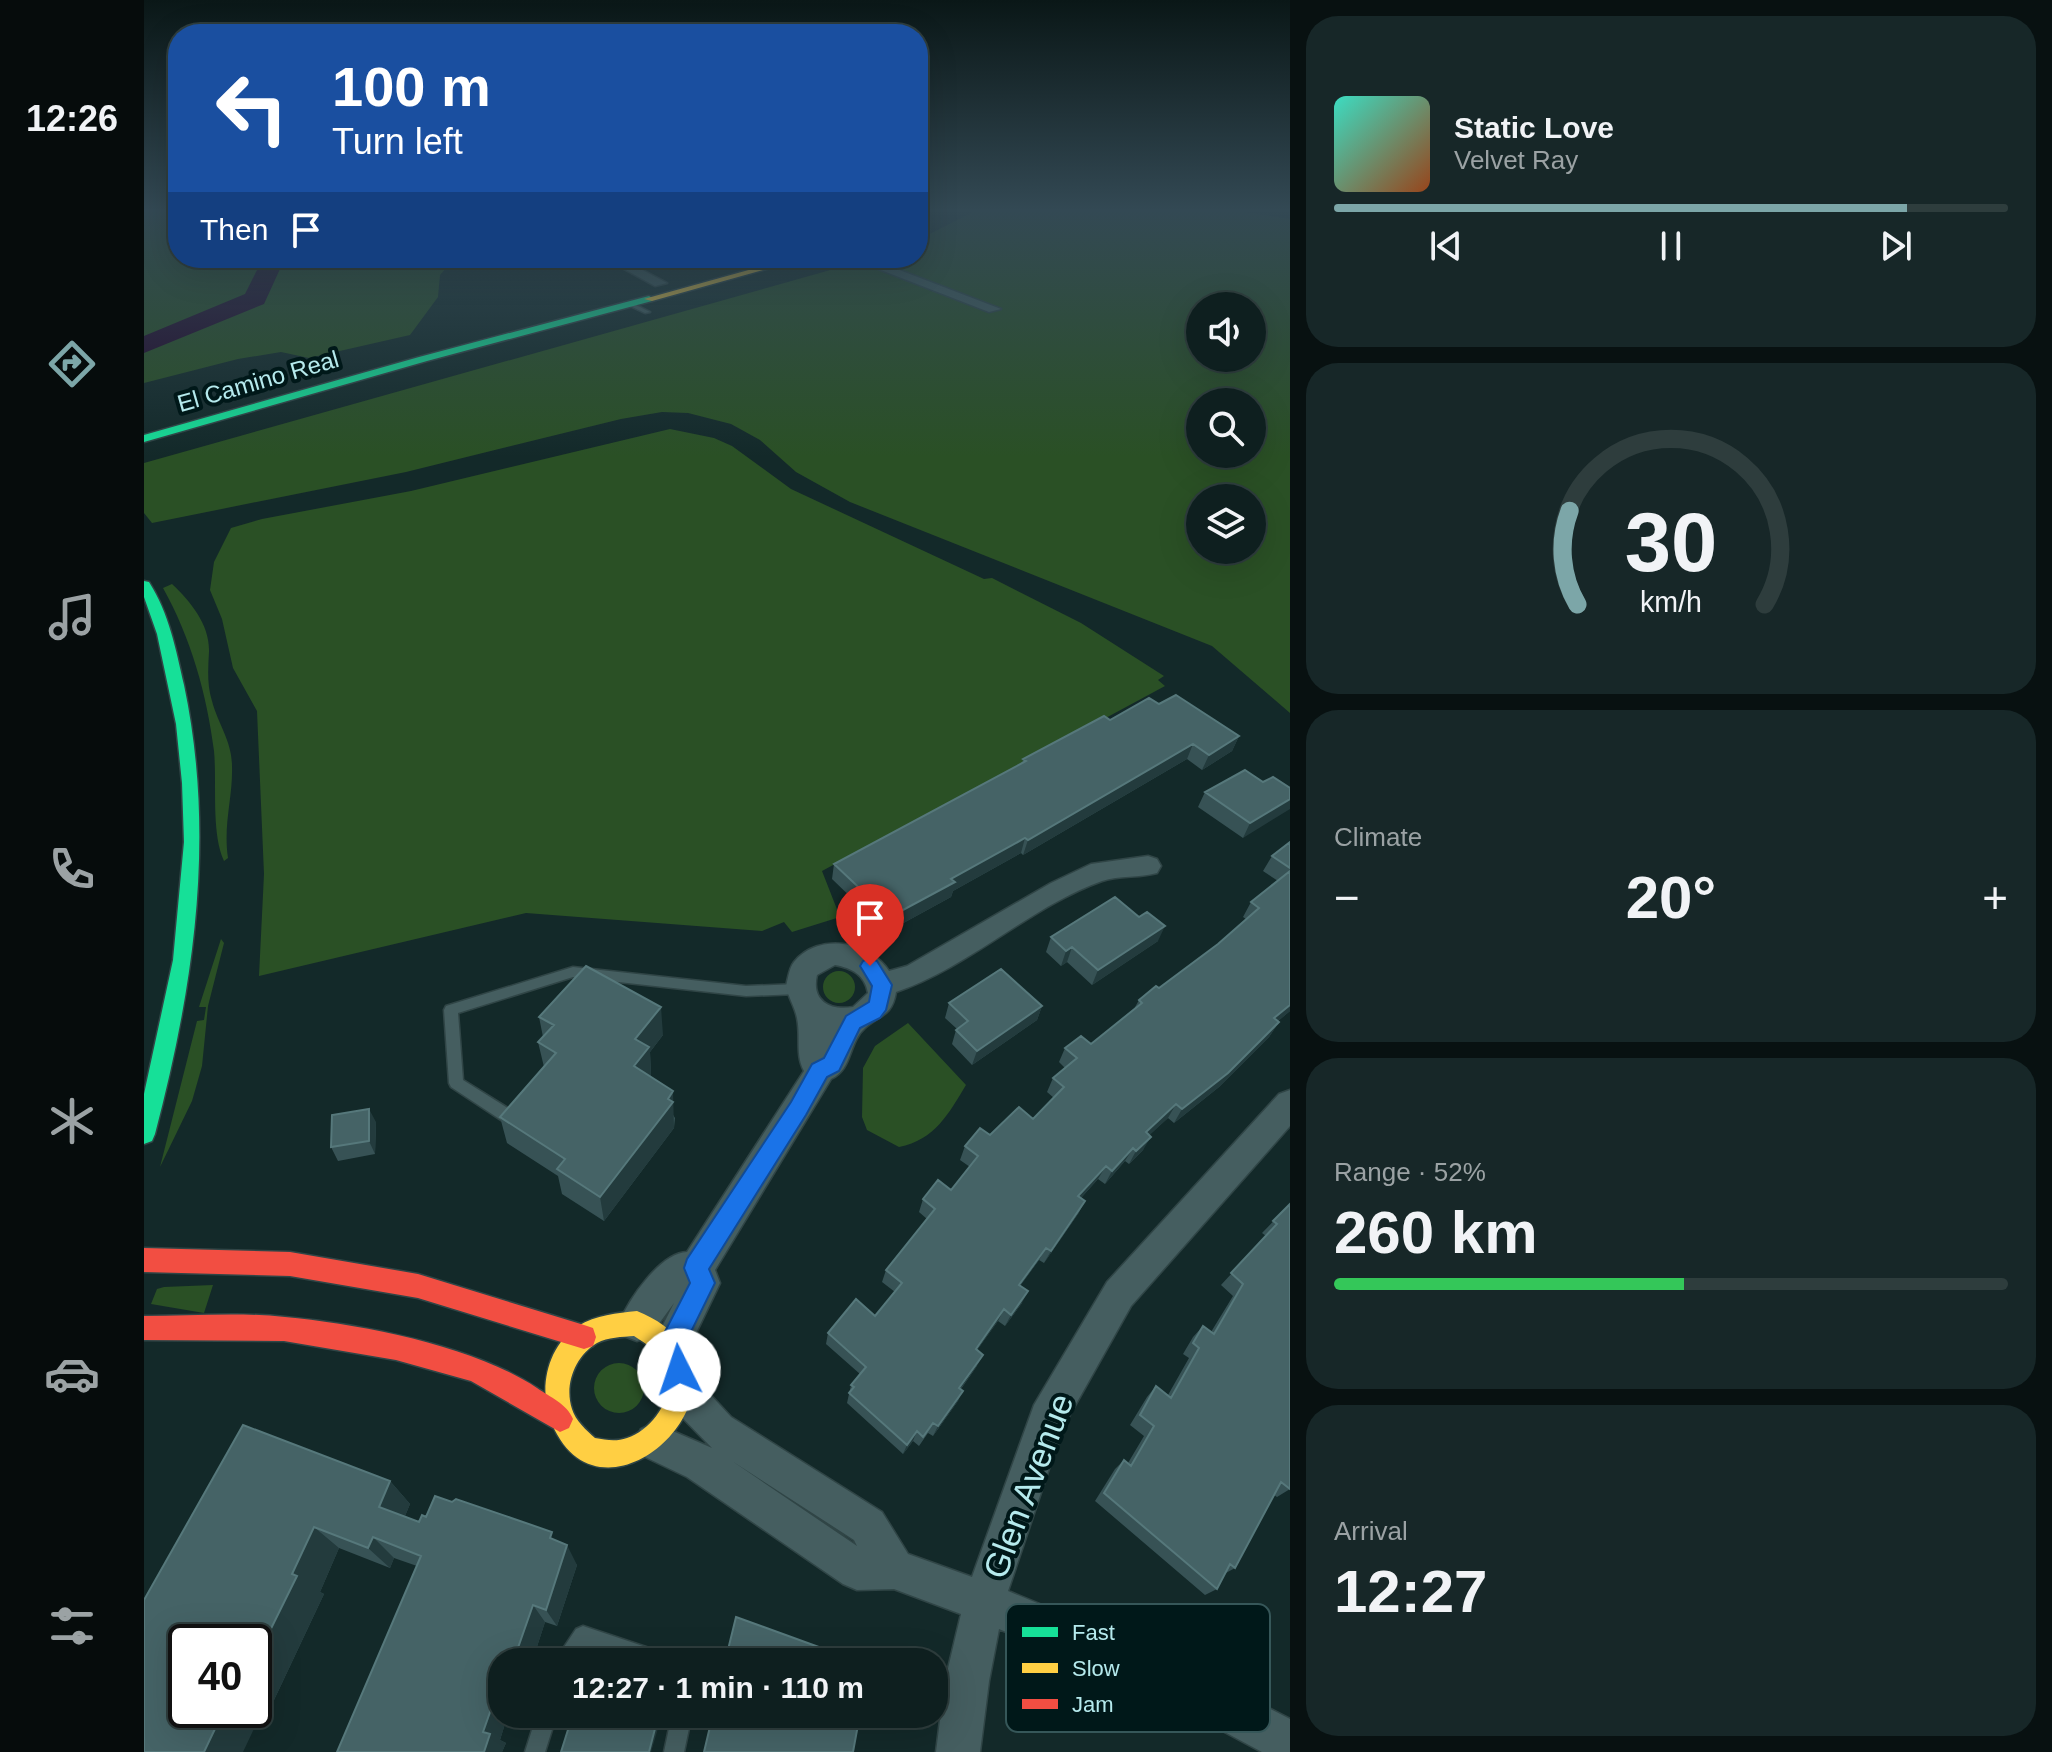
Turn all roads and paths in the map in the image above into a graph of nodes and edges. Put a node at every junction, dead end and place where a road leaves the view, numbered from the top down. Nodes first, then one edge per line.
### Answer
1 (618, 294) edge
2 (686, 294) edge
3 (953, 294) edge
4 (994, 309) dead end
5 (144, 421) edge
6 (144, 439) edge
7 (144, 585) edge
8 (1148, 866) dead end
9 (882, 985) junction
10 (805, 1000) junction
11 (853, 1022) junction
12 (820, 1070) junction
13 (1290, 1104) edge
14 (506, 1115) edge
15 (144, 1134) edge
16 (144, 1260) edge
17 (696, 1268) junction
18 (637, 1323) junction
19 (144, 1328) edge
20 (584, 1337) junction
21 (670, 1347) junction
22 (681, 1390) junction
23 (560, 1419) junction
24 (654, 1442) junction
25 (894, 1569) junction
26 (984, 1602) junction
27 (1006, 1611) edge
28 (574, 1648) edge
29 (619, 1648) edge
30 (543, 1728) edge
31 (679, 1728) edge
32 (1269, 1732) edge
33 (1290, 1743) edge
34 (535, 1752) edge
35 (674, 1752) edge
36 (958, 1752) edge

1 - 5 main road, El Camino Real
2 - 6 main road, El Camino Real
3 - 4 street
7 - 15 main road
8 - 9 street
9 - 10 street
9 - 11 street
10 - 11 street
10 - 12 street
10 - 14 lane
11 - 12 street
12 - 17 street
13 - 26 street, Glen Avenue
16 - 20 main road
17 - 18 street
17 - 21 street
18 - 20 main road
18 - 21 main road
19 - 23 main road
20 - 23 main road
21 - 22 main road
22 - 24 main road
22 - 25 street
23 - 24 main road
24 - 25 street
25 - 26 street
26 - 27 street
26 - 36 street, Glen Avenue
28 - 29 lane
30 - 34 lane
31 - 35 lane
32 - 33 street

